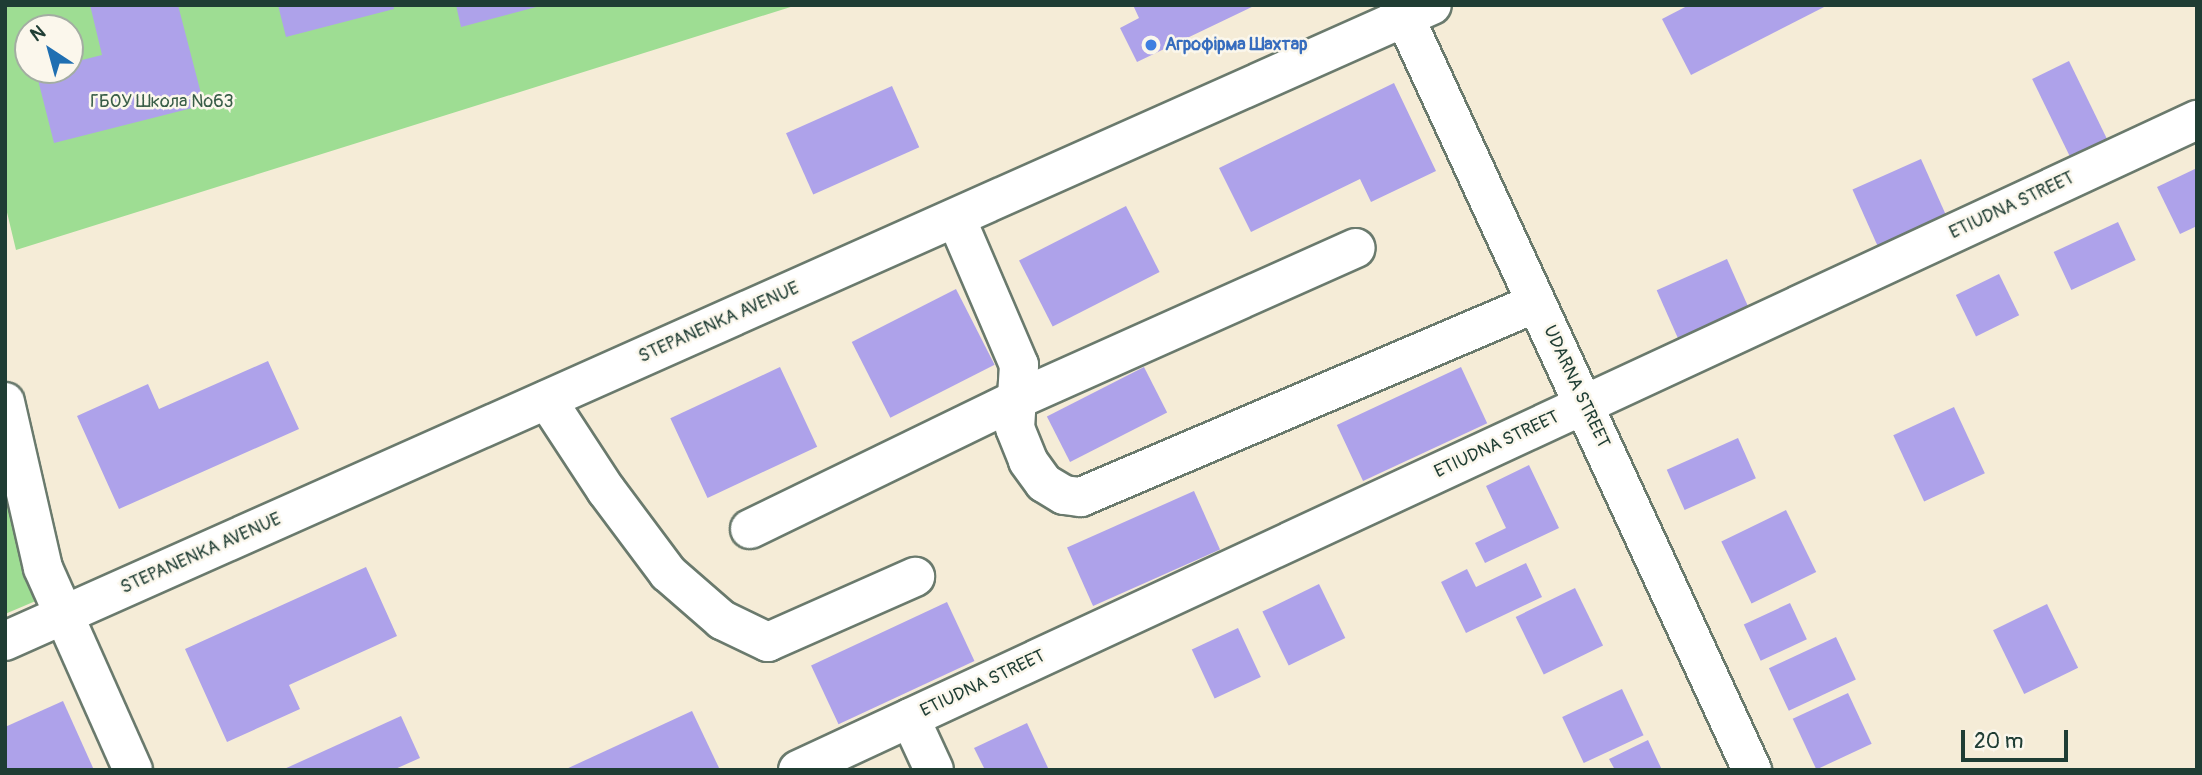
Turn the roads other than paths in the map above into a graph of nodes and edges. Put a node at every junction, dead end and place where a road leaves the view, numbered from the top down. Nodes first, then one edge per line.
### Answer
1 (1411, 10) edge
2 (2197, 120) edge
3 (956, 218) junction
4 (1356, 248) dead end
5 (1536, 303) junction
6 (548, 400) junction
7 (1016, 400) junction
8 (5, 402) edge
9 (1584, 404) junction
10 (750, 529) dead end
11 (915, 577) dead end
12 (62, 616) junction
13 (5, 640) edge
14 (909, 718) junction
15 (133, 770) edge
16 (798, 770) edge
17 (934, 770) edge
18 (1752, 770) edge

1 - 3 street, STEPANENKA AVENUE
1 - 5 street, UDARNA STREET
2 - 9 street, ETIUDNA STREET
3 - 6 street, STEPANENKA AVENUE
3 - 7 street
4 - 7 street
5 - 7 street
5 - 9 street, UDARNA STREET
6 - 11 street
6 - 12 street, STEPANENKA AVENUE
7 - 10 street
8 - 12 street
9 - 14 street, ETIUDNA STREET
9 - 18 street, UDARNA STREET
12 - 13 street, STEPANENKA AVENUE
12 - 15 street
14 - 16 street, ETIUDNA STREET
14 - 17 street

